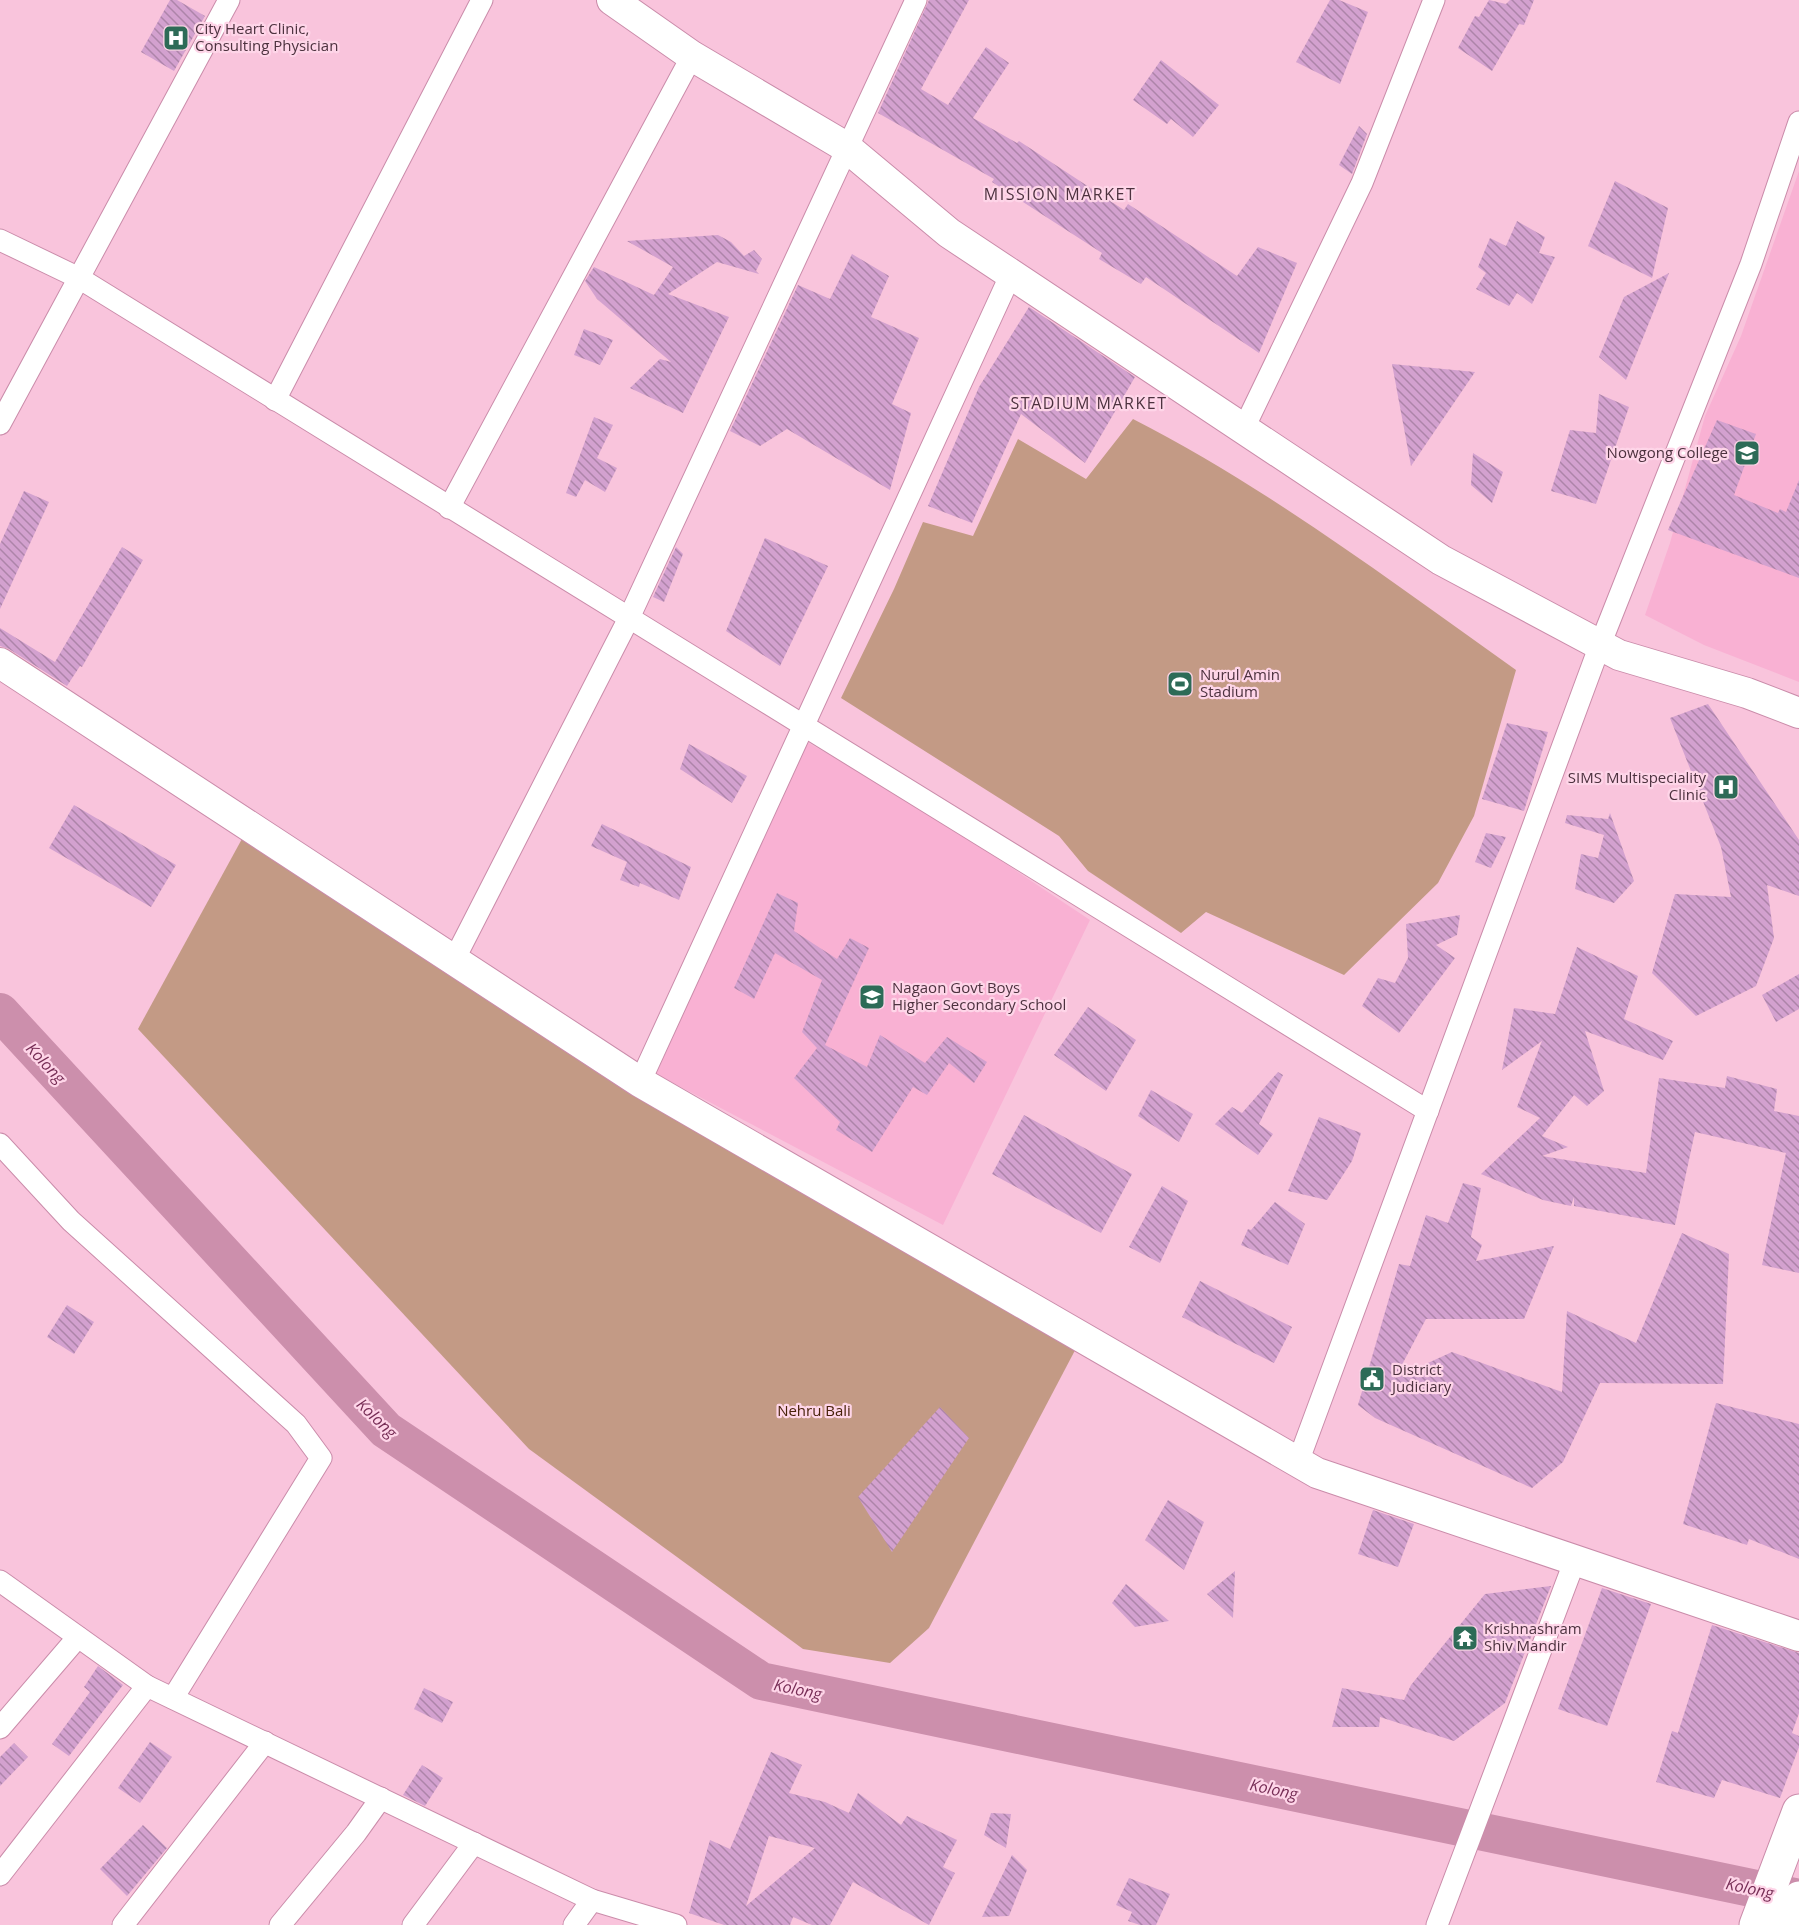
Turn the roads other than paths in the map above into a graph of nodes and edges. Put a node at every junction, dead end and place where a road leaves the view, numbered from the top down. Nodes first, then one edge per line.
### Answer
1 (229, 0) edge
2 (482, 0) edge
3 (612, 0) edge
4 (916, 0) edge
5 (1434, 0) edge
6 (692, 56) junction
7 (1799, 122) edge
8 (846, 147) junction
9 (0, 240) edge
10 (1011, 274) junction
11 (79, 278) junction
12 (275, 400) junction
13 (0, 424) edge
14 (1244, 428) junction
15 (449, 508) junction
16 (628, 620) junction
17 (1600, 645) junction
18 (0, 663) edge
19 (1799, 712) edge
20 (804, 724) junction
21 (454, 960) junction
22 (640, 1083) junction
23 (1428, 1111) junction
24 (0, 1144) edge
25 (1298, 1462) junction
26 (1575, 1560) junction
27 (0, 1581) edge
28 (1799, 1636) edge
29 (78, 1637) junction
30 (147, 1686) junction
31 (172, 1698) junction
32 (0, 1728) edge
33 (265, 1743) junction
34 (381, 1798) junction
35 (1799, 1811) edge
36 (474, 1843) junction
37 (0, 1875) edge
38 (1799, 1898) edge
39 (592, 1900) junction
40 (123, 1925) edge
41 (280, 1925) edge
42 (413, 1925) edge
43 (574, 1925) edge
44 (676, 1925) edge
45 (1437, 1925) edge
46 (1756, 1925) edge
47 (1789, 1925) edge

1 - 11 street
2 - 12 street
3 - 6 street
4 - 8 street
5 - 14 street
6 - 8 street
6 - 15 street
7 - 17 street
8 - 10 street
8 - 16 street
9 - 11 street
10 - 14 street
10 - 20 street
11 - 12 street
11 - 13 street
12 - 15 street
14 - 17 street
15 - 16 street
16 - 20 street
16 - 21 street
17 - 19 street
17 - 23 street
18 - 21 street
20 - 22 street
20 - 23 street
21 - 22 street
22 - 25 street
23 - 25 street
24 - 31 street
25 - 26 street
26 - 28 street
26 - 45 street
27 - 29 street
29 - 30 street
29 - 32 street
30 - 31 street
30 - 37 street
31 - 33 street
33 - 34 street
33 - 40 street
34 - 36 street
34 - 41 street
35 - 46 main road
36 - 39 street
36 - 42 street
38 - 47 main road
39 - 43 street
39 - 44 street

